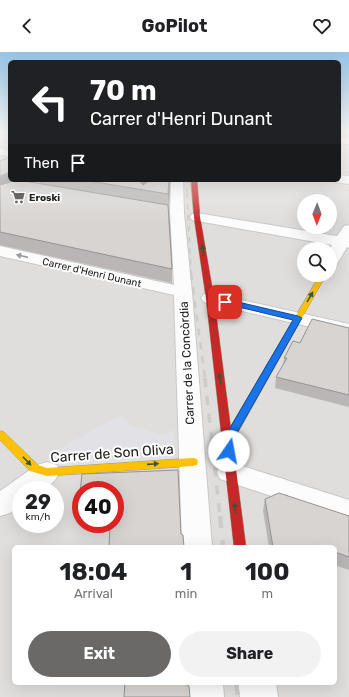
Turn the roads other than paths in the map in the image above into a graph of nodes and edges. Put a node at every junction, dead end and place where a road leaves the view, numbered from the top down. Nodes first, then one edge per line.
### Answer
1 (177, 182) edge
2 (193, 182) edge
3 (38, 185) edge
4 (19, 186) joint
5 (0, 193) edge
6 (179, 214) junction
7 (347, 238) edge
8 (0, 251) edge
9 (337, 253) edge
10 (319, 282) edge
11 (183, 292) junction
12 (210, 298) junction
13 (298, 318) junction
14 (349, 330) edge
15 (0, 434) edge
16 (228, 440) junction
17 (193, 462) junction
18 (47, 472) junction
19 (230, 472) junction
20 (34, 481) edge
21 (12, 497) edge
22 (0, 505) edge
23 (349, 511) edge
24 (197, 545) edge
25 (240, 545) edge
26 (204, 685) edge
27 (257, 685) edge
28 (205, 697) edge
29 (259, 697) edge

1 - 6 street, Carrer de la Concòrdia
2 - 6 street, Carrer de la Concòrdia
3 - 4 street
4 - 5 street
6 - 7 street
6 - 11 street, Carrer de la Concòrdia
12 -> 6 street, Carrer de la Concòrdia
7 - 9 street
11 -> 8 street, Carrer d'Henri Dunant
13 -> 10 street
11 - 17 street, Carrer de la Concòrdia
12 - 13 street
16 -> 12 street, Carrer de la Concòrdia
13 - 14 street
13 - 16 street
15 -> 18 street, Carrer de Son Oliva
16 - 19 street, Carrer de la Concòrdia
18 -> 17 street, Carrer de Son Oliva
17 - 24 street, Carrer de la Concòrdia
18 - 20 street
19 - 23 street
25 -> 19 street, Carrer de la Concòrdia
21 - 22 street
26 - 28 street
27 - 29 street

